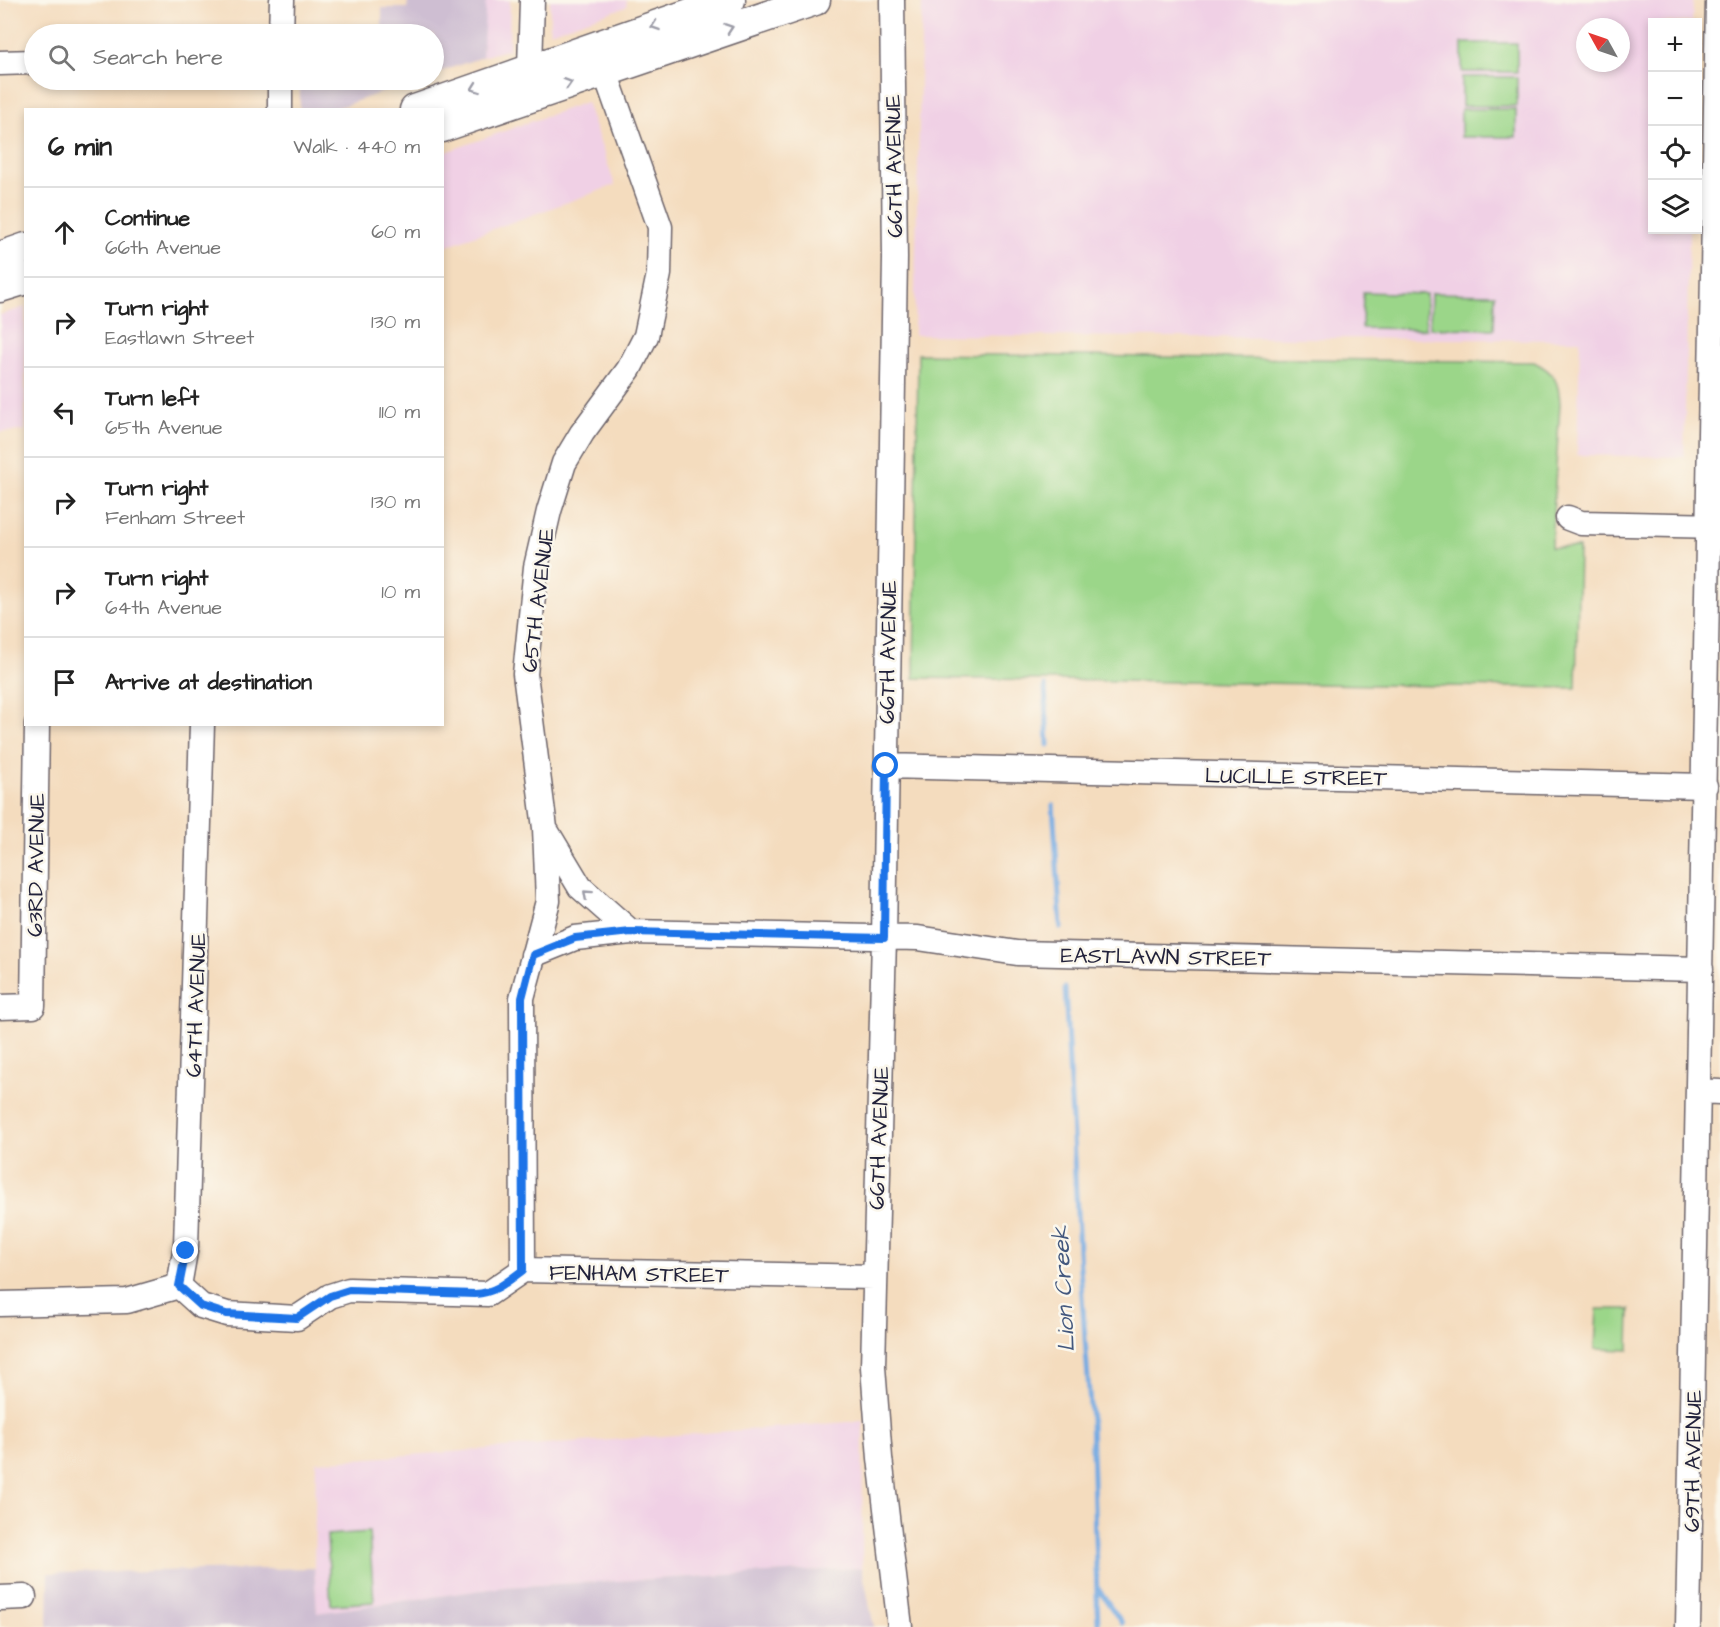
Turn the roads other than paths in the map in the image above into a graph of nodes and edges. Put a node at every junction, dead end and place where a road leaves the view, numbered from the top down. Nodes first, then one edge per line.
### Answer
1 (282, 0) edge
2 (532, 0) edge
3 (730, 0) edge
4 (815, 0) edge
5 (892, 0) edge
6 (1718, 0) edge
7 (281, 24) edge
8 (24, 62) edge
9 (0, 63) edge
10 (530, 68) junction
11 (605, 72) junction
12 (280, 90) edge
13 (280, 108) edge
14 (420, 108) edge
15 (444, 125) edge
16 (24, 249) edge
17 (0, 257) edge
18 (24, 280) edge
19 (0, 287) edge
20 (1568, 518) dead end
21 (1715, 526) edge
22 (37, 726) edge
23 (202, 726) edge
24 (886, 766) junction
25 (1705, 786) junction
26 (545, 828) junction
27 (631, 932) junction
28 (884, 938) junction
29 (533, 955) junction
30 (1701, 969) junction
31 (0, 1007) edge
32 (1709, 1092) edge
33 (523, 1270) junction
34 (874, 1277) junction
35 (179, 1286) junction
36 (0, 1304) edge
37 (24, 1597) dead end
38 (0, 1598) edge
39 (900, 1627) edge
40 (1688, 1627) edge

1 - 7 street
2 - 10 street
3 -> 10 main road
11 -> 4 main road
5 - 24 street, 66TH AVENUE
6 - 21 street, 69TH AVENUE
8 - 9 street
10 -> 14 main road
15 -> 11 main road
11 - 26 street, 65TH AVENUE
12 - 13 street
16 - 17 main road
18 - 19 main road
20 - 21 street
21 - 25 street, 69TH AVENUE
22 - 31 street, 63RD AVENUE
23 - 35 street, 64TH AVENUE
24 - 25 street, LUCILLE STREET
24 - 28 street, 66TH AVENUE
25 - 30 street, 69TH AVENUE
27 -> 26 street
26 - 29 street, 65TH AVENUE
27 - 28 street, EASTLAWN STREET
27 - 29 street, EASTLAWN STREET
28 - 30 street, EASTLAWN STREET
28 - 34 street, 66TH AVENUE
29 - 33 street, 65TH AVENUE
30 - 32 street, 69TH AVENUE
32 - 40 street, 69TH AVENUE
33 - 34 street, FENHAM STREET
33 - 35 street, FENHAM STREET
34 - 39 street, 66TH AVENUE
35 - 36 street
37 - 38 street

